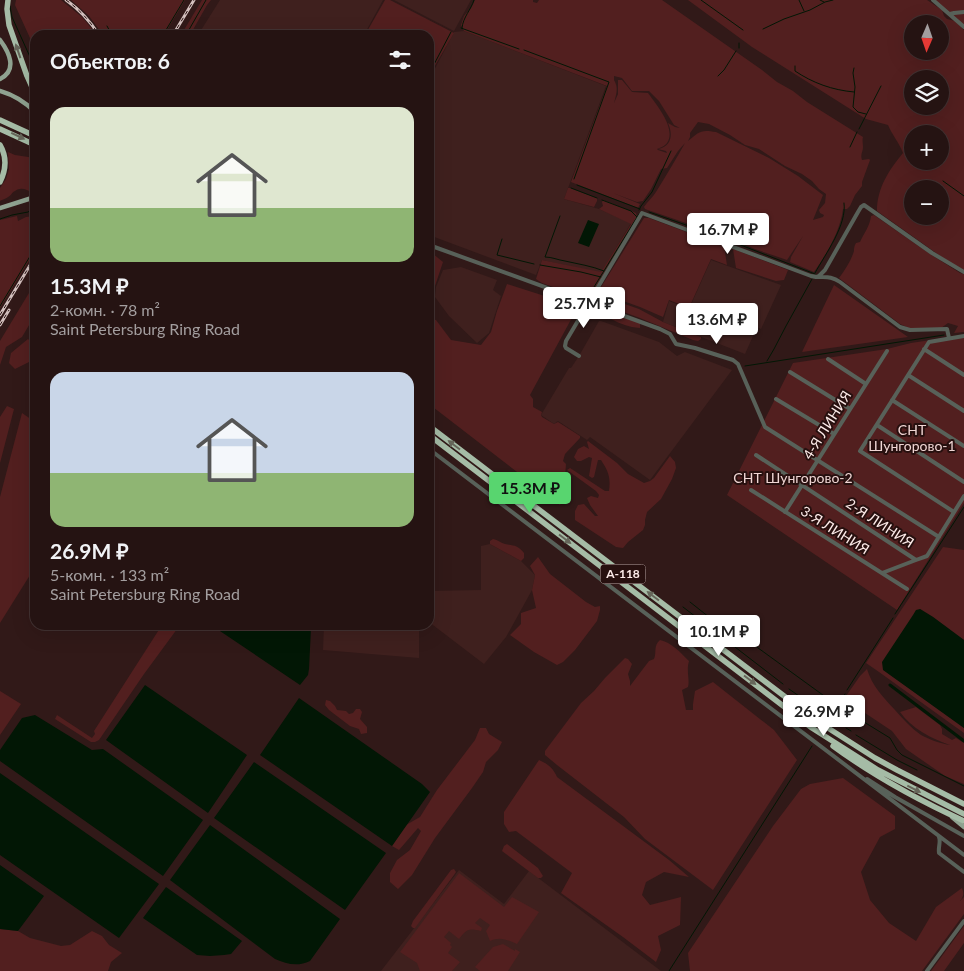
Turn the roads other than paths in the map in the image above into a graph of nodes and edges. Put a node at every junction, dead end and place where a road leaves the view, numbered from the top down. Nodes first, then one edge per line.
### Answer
1 (8, 0) edge
2 (933, 0) edge
3 (964, 12) edge
4 (950, 14) junction
5 (964, 27) edge
6 (0, 40) edge
7 (0, 80) edge
8 (30, 83) edge
9 (0, 91) edge
10 (30, 108) edge
11 (0, 120) edge
12 (0, 129) edge
13 (30, 134) edge
14 (30, 143) edge
15 (0, 145) edge
16 (0, 182) edge
17 (30, 198) edge
18 (0, 208) edge
19 (434, 247) edge
20 (964, 272) edge
21 (818, 277) junction
22 (589, 303) junction
23 (963, 337) edge
24 (949, 338) junction
25 (924, 349) junction
26 (887, 351) dead end
27 (579, 356) dead end
28 (828, 358) dead end
29 (790, 372) dead end
30 (908, 375) junction
31 (964, 375) edge
32 (866, 384) junction
33 (776, 399) dead end
34 (892, 400) junction
35 (850, 409) junction
36 (964, 411) edge
37 (877, 425) junction
38 (434, 430) edge
39 (834, 434) junction
40 (434, 439) edge
41 (964, 446) edge
42 (434, 453) edge
43 (756, 455) dead end
44 (817, 460) junction
45 (964, 482) edge
46 (802, 485) junction
47 (751, 490) dead end
48 (964, 496) edge
49 (785, 512) junction
50 (954, 512) junction
51 (939, 538) junction
52 (916, 560) junction
53 (882, 573) junction
54 (907, 589) dead end
55 (812, 728) junction
56 (856, 773) junction
57 (964, 803) edge
58 (947, 814) junction
59 (964, 814) edge
60 (964, 821) edge
61 (964, 828) edge
62 (938, 835) junction
63 (964, 836) edge
64 (949, 844) junction
65 (939, 847) junction
66 (964, 855) edge
67 (964, 872) edge
68 (964, 920) edge
69 (927, 971) edge

8 -> 1 highway
2 - 4 street
3 - 4 street
4 - 5 street
6 - 7 main road
9 - 10 main road
11 - 13 highway
12 -> 14 highway
15 - 16 highway
17 - 18 main road
19 - 22 street
20 - 21 street
21 - 22 street
21 - 24 street
22 - 27 street
22 - 44 street
23 - 24 street
24 - 25 street
25 - 30 street
25 - 31 street
26 - 32 street, 4-Я ЛИНИЯ
28 - 32 street
29 - 35 street
30 - 34 street
30 - 36 street
32 - 35 street, 4-Я ЛИНИЯ
33 - 39 street
34 - 37 street
34 - 41 street
35 - 39 street, 4-Я ЛИНИЯ
37 - 45 street
37 - 50 street
57 -> 38 highway, А-118
39 - 44 street, 4-Я ЛИНИЯ
40 -> 55 highway, А-118
42 - 56 street
43 - 46 street, 2-Я ЛИНИЯ
44 - 46 street, 4-Я ЛИНИЯ
44 - 51 street
46 - 49 street, 4-Я ЛИНИЯ
46 - 52 street, 2-Я ЛИНИЯ
47 - 49 street, 3-Я ЛИНИЯ
48 - 50 street
49 - 53 street, 3-Я ЛИНИЯ
50 - 51 street
51 - 52 street
52 - 53 street
53 - 54 street, 3-Я ЛИНИЯ
55 - 58 highway
55 -> 59 highway, А-118
56 - 62 street
56 - 63 street
58 - 60 highway
58 - 61 main road
62 - 64 street
62 - 65 street
64 - 65 street
64 - 66 street
65 - 67 street
68 - 69 street

